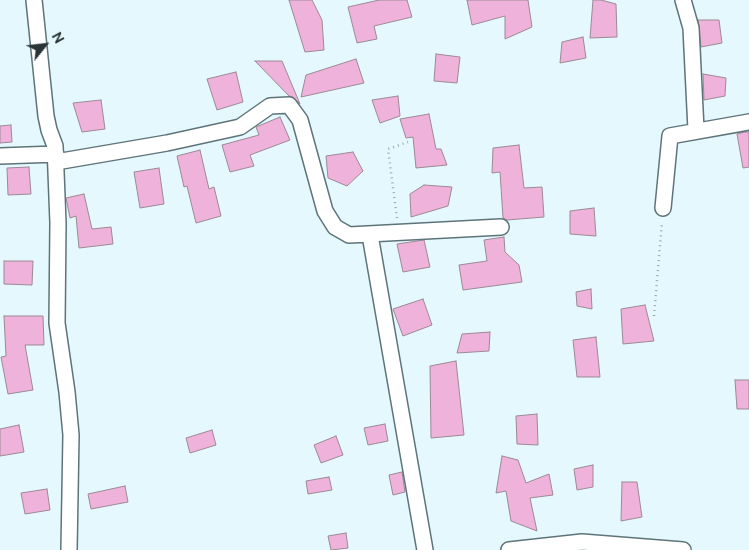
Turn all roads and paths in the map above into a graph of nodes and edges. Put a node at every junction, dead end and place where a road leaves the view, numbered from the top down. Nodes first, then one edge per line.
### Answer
1 (34, 0) edge
2 (683, 0) edge
3 (749, 122) edge
4 (696, 130) junction
5 (408, 142) dead end
6 (0, 156) edge
7 (56, 158) junction
8 (663, 208) joint
9 (501, 227) dead end
10 (399, 233) junction
11 (370, 234) junction
12 (654, 316) dead end
13 (560, 547) edge
14 (69, 550) edge
15 (425, 550) edge
16 (509, 550) edge
17 (683, 550) edge

1 - 7 street
2 - 4 street
3 - 4 street
4 - 8 street
5 - 10 path
6 - 7 street
7 - 11 street
7 - 14 street
8 - 12 path
9 - 10 street
10 - 11 street
11 - 15 street
13 - 16 street
13 - 17 street

